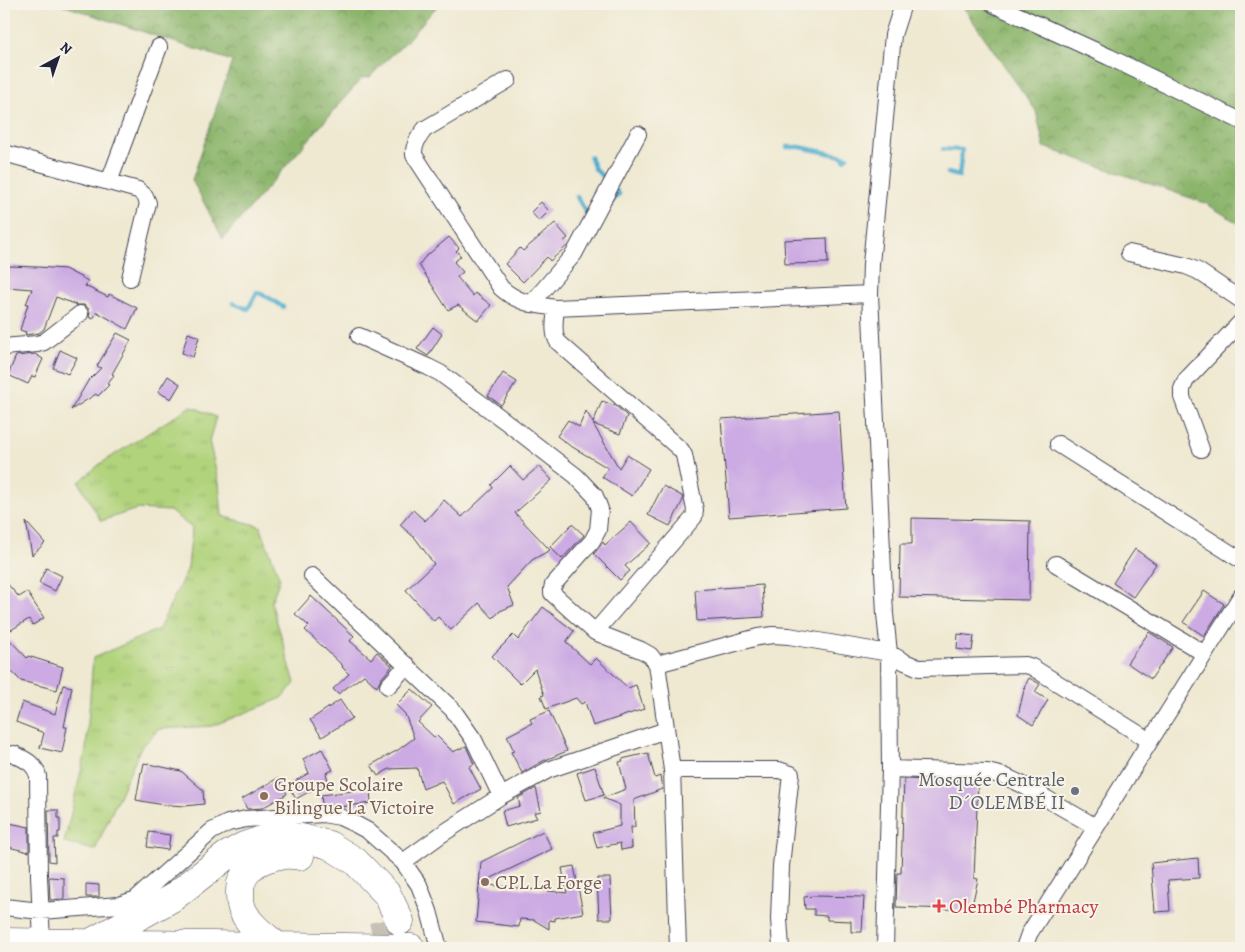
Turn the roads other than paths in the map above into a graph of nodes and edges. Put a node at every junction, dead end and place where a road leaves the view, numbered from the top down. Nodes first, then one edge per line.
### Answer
1 (903, 4) edge
2 (994, 4) edge
3 (159, 47) dead end
4 (508, 80) dead end
5 (1241, 121) edge
6 (638, 134) dead end
7 (4, 153) edge
8 (109, 182) junction
9 (1129, 253) dead end
10 (130, 278) dead end
11 (870, 294) junction
12 (1241, 300) edge
13 (531, 304) junction
14 (556, 308) junction
15 (80, 314) dead end
16 (1241, 322) edge
17 (359, 336) dead end
18 (4, 347) edge
19 (1058, 444) dead end
20 (1201, 449) dead end
21 (1241, 560) edge
22 (1056, 564) dead end
23 (312, 576) dead end
24 (1241, 596) edge
25 (595, 632) junction
26 (889, 653) junction
27 (1205, 654) junction
28 (657, 664) junction
29 (406, 665) junction
30 (388, 686) dead end
31 (666, 730) junction
32 (1150, 741) junction
33 (14, 754) dead end
34 (890, 769) junction
35 (672, 770) junction
36 (502, 796) junction
37 (1096, 827) junction
38 (404, 862) junction
39 (4, 907) edge
40 (41, 911) junction
41 (4, 942) edge
42 (42, 943) junction
43 (87, 944) junction
44 (277, 946) junction
45 (411, 948) edge
46 (439, 948) edge
47 (678, 948) edge
48 (781, 948) edge
49 (885, 948) edge
50 (1024, 948) edge

1 - 11 street
2 - 5 street
3 - 8 street
4 - 13 street
6 - 13 street
7 - 8 street
8 - 10 street
9 - 12 street
11 - 14 street
11 - 26 street
13 - 14 street
14 - 25 street
15 - 18 street
16 - 20 street
17 - 25 street
19 - 21 street
22 - 27 street
23 - 29 street
24 - 27 street
25 - 28 street
26 - 28 street
26 - 32 street
26 - 34 street
27 - 32 street
28 - 31 street
29 - 30 street
29 - 36 street
31 - 35 street
31 - 36 street
32 - 37 street
33 - 40 street
34 - 37 street
34 - 49 street
35 - 47 street
35 - 48 street
36 - 38 street
37 - 50 street
38 - 40 street
38 - 46 street
39 - 40 street
40 - 42 street
41 - 42 highway
42 - 43 highway
43 - 44 highway
43 - 44 highway
44 - 45 highway

